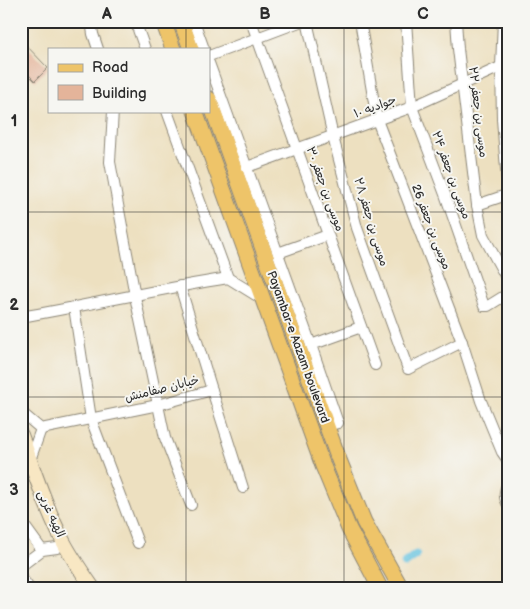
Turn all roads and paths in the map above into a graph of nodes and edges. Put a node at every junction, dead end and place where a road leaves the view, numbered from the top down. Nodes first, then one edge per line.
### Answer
1 (91, 21) edge
2 (134, 21) edge
3 (163, 21) edge
4 (181, 21) edge
5 (194, 21) edge
6 (251, 21) edge
7 (302, 21) edge
8 (307, 21) edge
9 (360, 21) edge
10 (406, 21) edge
11 (456, 21) edge
12 (503, 21) edge
13 (257, 38) junction
14 (98, 48) edge
15 (145, 48) edge
16 (173, 48) edge
17 (190, 48) edge
18 (204, 48) edge
19 (210, 56) edge
20 (505, 64) edge
21 (210, 66) edge
22 (462, 84) junction
23 (210, 102) edge
24 (412, 107) junction
25 (113, 112) edge
26 (168, 112) edge
27 (195, 112) edge
28 (377, 120) junction
29 (333, 136) junction
30 (297, 150) junction
31 (247, 167) junction
32 (508, 194) edge
33 (477, 205) junction
34 (328, 235) junction
35 (278, 253) junction
36 (228, 278) junction
37 (509, 283) edge
38 (180, 286) junction
39 (509, 293) edge
40 (135, 296) junction
41 (262, 299) junction
42 (74, 308) junction
43 (21, 317) edge
44 (361, 327) junction
45 (462, 342) junction
46 (311, 345) junction
47 (375, 365) dead end
48 (212, 390) junction
49 (158, 404) junction
50 (21, 412) edge
51 (91, 419) junction
52 (327, 426) junction
53 (41, 430) junction
54 (21, 434) edge
55 (26, 459) edge
56 (509, 462) edge
57 (509, 482) edge
58 (243, 488) dead end
59 (507, 504) edge
60 (190, 505) dead end
61 (21, 521) edge
62 (138, 543) dead end
63 (58, 548) junction
64 (42, 550) junction
65 (21, 566) edge
66 (21, 577) edge
67 (29, 588) edge
68 (83, 588) edge
69 (93, 588) edge
70 (380, 588) edge
71 (401, 588) edge

1 - 14 street
2 - 15 street
3 - 16 main road
4 - 17 main road
5 - 18 street
6 - 13 street, موسی بن جعفر ۳۰
7 - 13 street
8 - 29 street, موسی بن جعفر ۲۸
9 - 28 street, موسی بن جعفر 26
10 - 24 street, موسی بن جعفر ۲۴
11 - 22 street, موسی بن جعفر ۲۲
12 - 20 street
13 - 19 street
13 - 30 street, موسی بن جعفر ۳۰
20 - 22 street, جوادیه ۱۰
20 - 32 street
21 - 31 street
22 - 24 street, جوادیه ۱۰
22 - 33 street, موسی بن جعفر ۲۲
23 - 52 main road, Payambar-e Aazam boulevard
24 - 28 street, جوادیه ۱۰
24 - 39 street, موسی بن جعفر ۲۴
25 - 40 street
26 - 36 street
27 - 41 main road, Payambar-e Aazam boulevard
28 - 29 street, جوادیه ۱۰
28 - 45 street, موسی بن جعفر 26
29 - 30 street, جوادیه ۱۰
29 - 45 street, موسی بن جعفر ۲۸
30 - 31 street, جوادیه ۱۰
30 - 34 street, موسی بن جعفر ۳۰
31 - 35 street
32 - 33 street
33 - 37 street, موسی بن جعفر ۲۲
34 - 35 street
34 - 44 street, موسی بن جعفر ۳۰
35 - 46 street
36 - 38 street
36 - 41 street
38 - 40 street
38 - 48 street, خیابان صفامنش
40 - 42 street
40 - 49 street
41 - 70 main road, Payambar-e Aazam boulevard
42 - 43 street
42 - 51 street
44 - 46 street
44 - 47 street, موسی بن جعفر ۳۰
45 - 56 street, موسی بن جعفر 26
46 - 52 street
48 - 49 street, خیابان صفامنش
48 - 58 street
49 - 51 street, خیابان صفامنش
49 - 60 street
50 - 53 street
51 - 53 street, خیابان صفامنش
51 - 62 street
52 - 71 main road, Payambar-e Aazam boulevard
53 - 55 street
54 - 55 street, الهیه غربی
55 - 63 street, الهیه غربی
55 - 69 street, الهیه غربی
57 - 59 street
61 - 64 street
63 - 64 street
63 - 68 street, الهیه غربی
64 - 65 street
66 - 67 street

